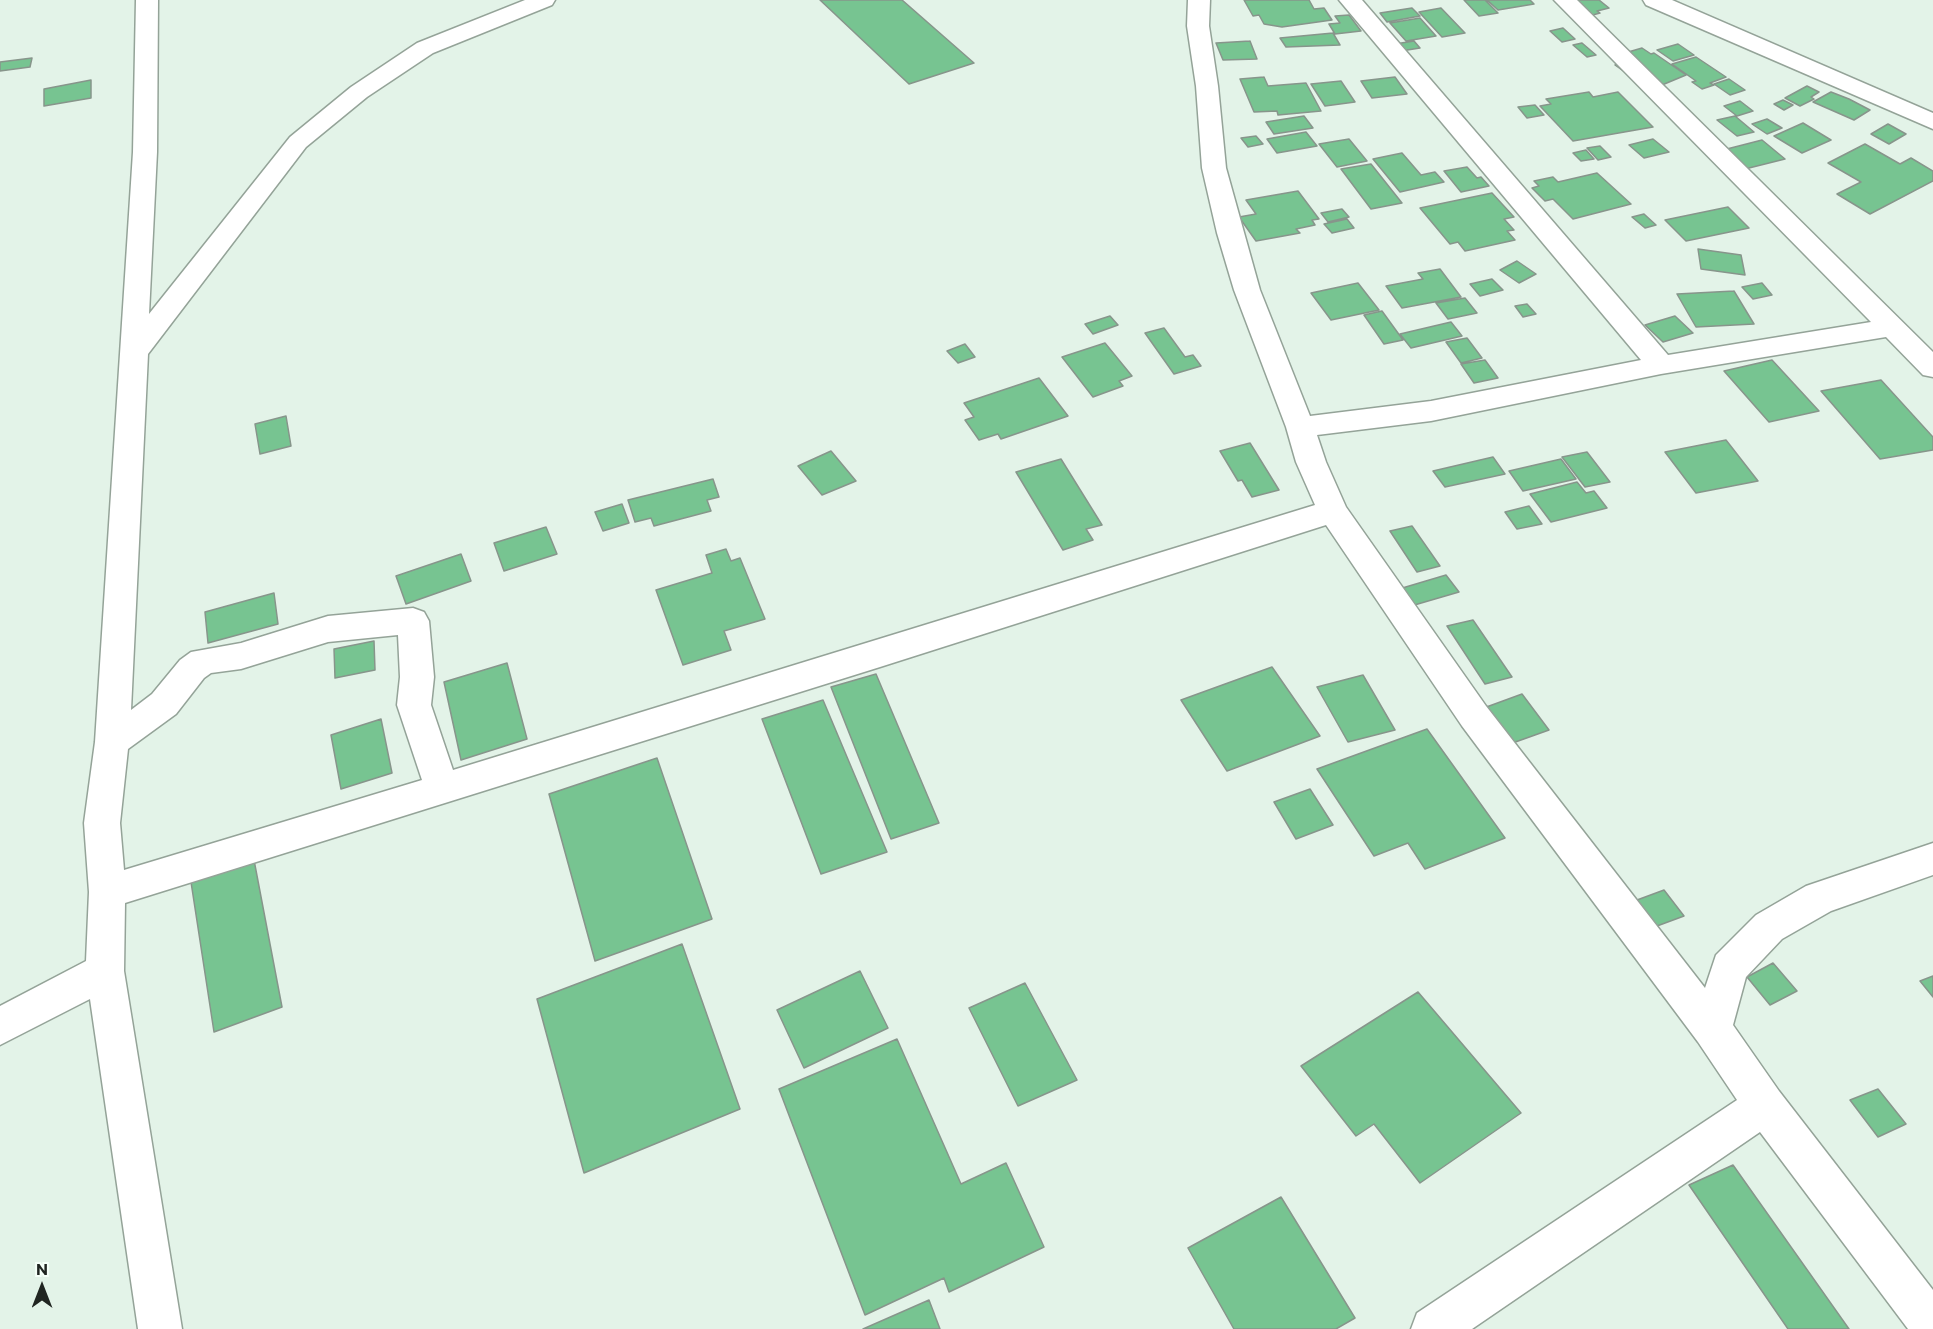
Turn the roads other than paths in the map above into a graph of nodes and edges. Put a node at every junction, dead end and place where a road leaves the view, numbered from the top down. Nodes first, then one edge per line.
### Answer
1 (147, 0) edge
2 (543, 0) edge
3 (1199, 0) edge
4 (1350, 0) edge
5 (1565, 0) edge
6 (1654, 0) edge
7 (1933, 122) edge
8 (1893, 327) junction
9 (132, 356) junction
10 (1661, 365) junction
11 (1933, 368) edge
12 (1300, 427) junction
13 (1333, 511) junction
14 (112, 742) junction
15 (442, 789) junction
16 (1933, 859) edge
17 (107, 892) junction
18 (105, 971) junction
19 (0, 1026) edge
20 (1712, 1029) junction
21 (1764, 1105) junction
22 (1933, 1326) edge
23 (160, 1329) edge
24 (1433, 1329) edge

1 - 9 street
2 - 9 street
3 - 12 street
4 - 10 street
5 - 8 street
6 - 7 street
8 - 10 street
8 - 11 street
9 - 14 street
10 - 12 street
12 - 13 street
13 - 15 street
13 - 20 street
14 - 15 street
14 - 17 street
15 - 17 street
16 - 20 street
17 - 18 street
18 - 19 street
18 - 23 street
20 - 21 street
21 - 22 street
21 - 24 street

